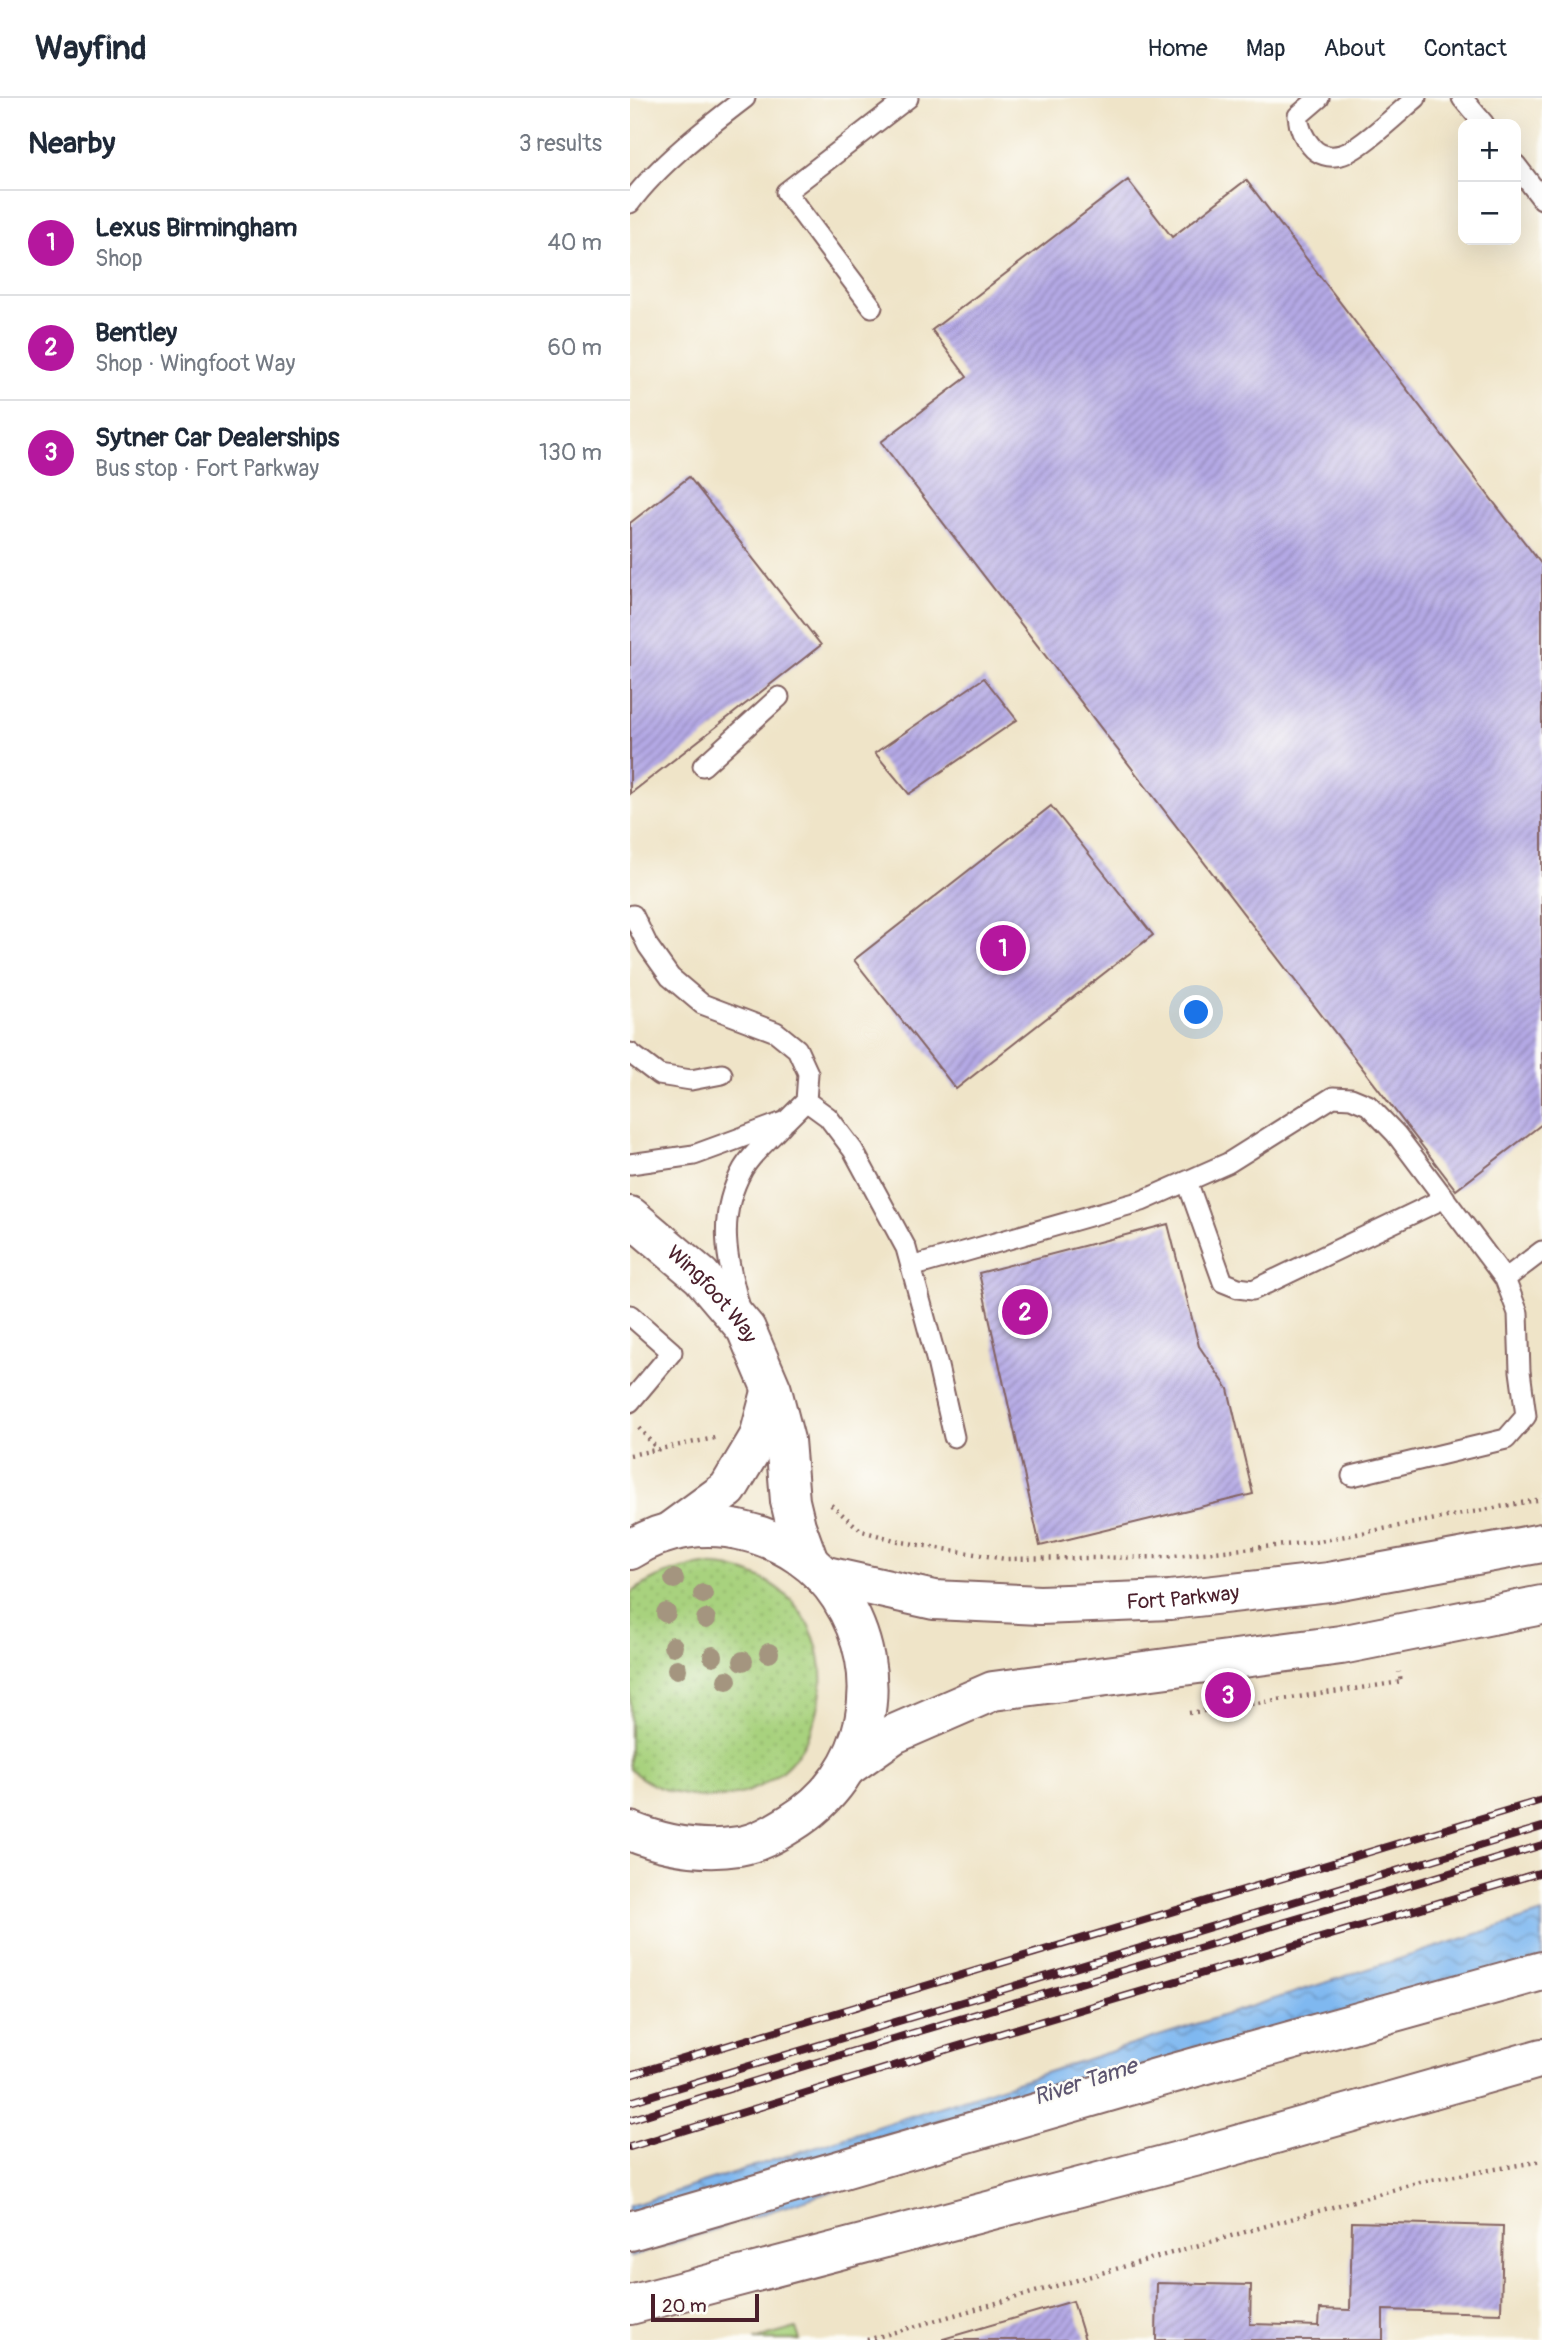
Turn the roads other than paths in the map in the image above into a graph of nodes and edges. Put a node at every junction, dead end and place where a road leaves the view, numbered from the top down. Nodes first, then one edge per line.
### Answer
1 (745, 98) edge
2 (908, 98) edge
3 (1319, 98) edge
4 (1416, 98) edge
5 (1462, 98) edge
6 (1480, 119) edge
7 (1521, 172) edge
8 (1542, 199) edge
9 (630, 203) edge
10 (872, 307) dead end
11 (779, 697) dead end
12 (704, 766) dead end
13 (630, 922) edge
14 (630, 1053) edge
15 (722, 1074) dead end
16 (806, 1101) junction
17 (786, 1121) junction
18 (630, 1164) edge
19 (1187, 1181) junction
20 (1446, 1198) junction
21 (630, 1216) edge
22 (646, 1241) edge
23 (1542, 1251) edge
24 (911, 1267) junction
25 (1505, 1279) junction
26 (630, 1315) edge
27 (746, 1329) junction
28 (772, 1390) junction
29 (630, 1402) edge
30 (954, 1437) dead end
31 (1352, 1476) dead end
32 (1542, 1533) edge
33 (648, 1535) edge
34 (1542, 1543) edge
35 (1469, 1557) junction
36 (816, 1569) junction
37 (1542, 1605) edge
38 (847, 1767) junction
39 (630, 1830) edge
40 (1542, 1971) edge
41 (1542, 2058) edge
42 (630, 2231) edge
43 (630, 2305) edge

1 - 9 lane
2 - 10 lane
3 - 4 lane
5 - 6 lane
7 - 8 lane
11 - 12 lane
13 - 16 lane
14 - 15 lane
16 - 17 lane
16 - 24 lane
17 - 18 lane
17 - 27 lane
19 - 20 lane
19 - 20 lane
19 - 24 lane
20 - 25 lane
21 - 22 main road, Wingfoot Way
22 - 27 main road, Wingfoot Way
23 - 25 lane
24 - 30 lane
25 - 31 lane
26 - 29 lane
27 - 28 main road, Wingfoot Way
28 - 33 main road
28 - 36 main road, Wingfoot Way
32 - 35 lane
33 - 36 main road, Fort Parkway
34 - 35 main road, Fort Parkway
35 - 36 main road, Fort Parkway
36 - 38 main road, Fort Parkway
37 - 38 main road, Fort Parkway
38 - 39 main road, Fort Parkway
40 - 42 main road
41 - 43 main road

